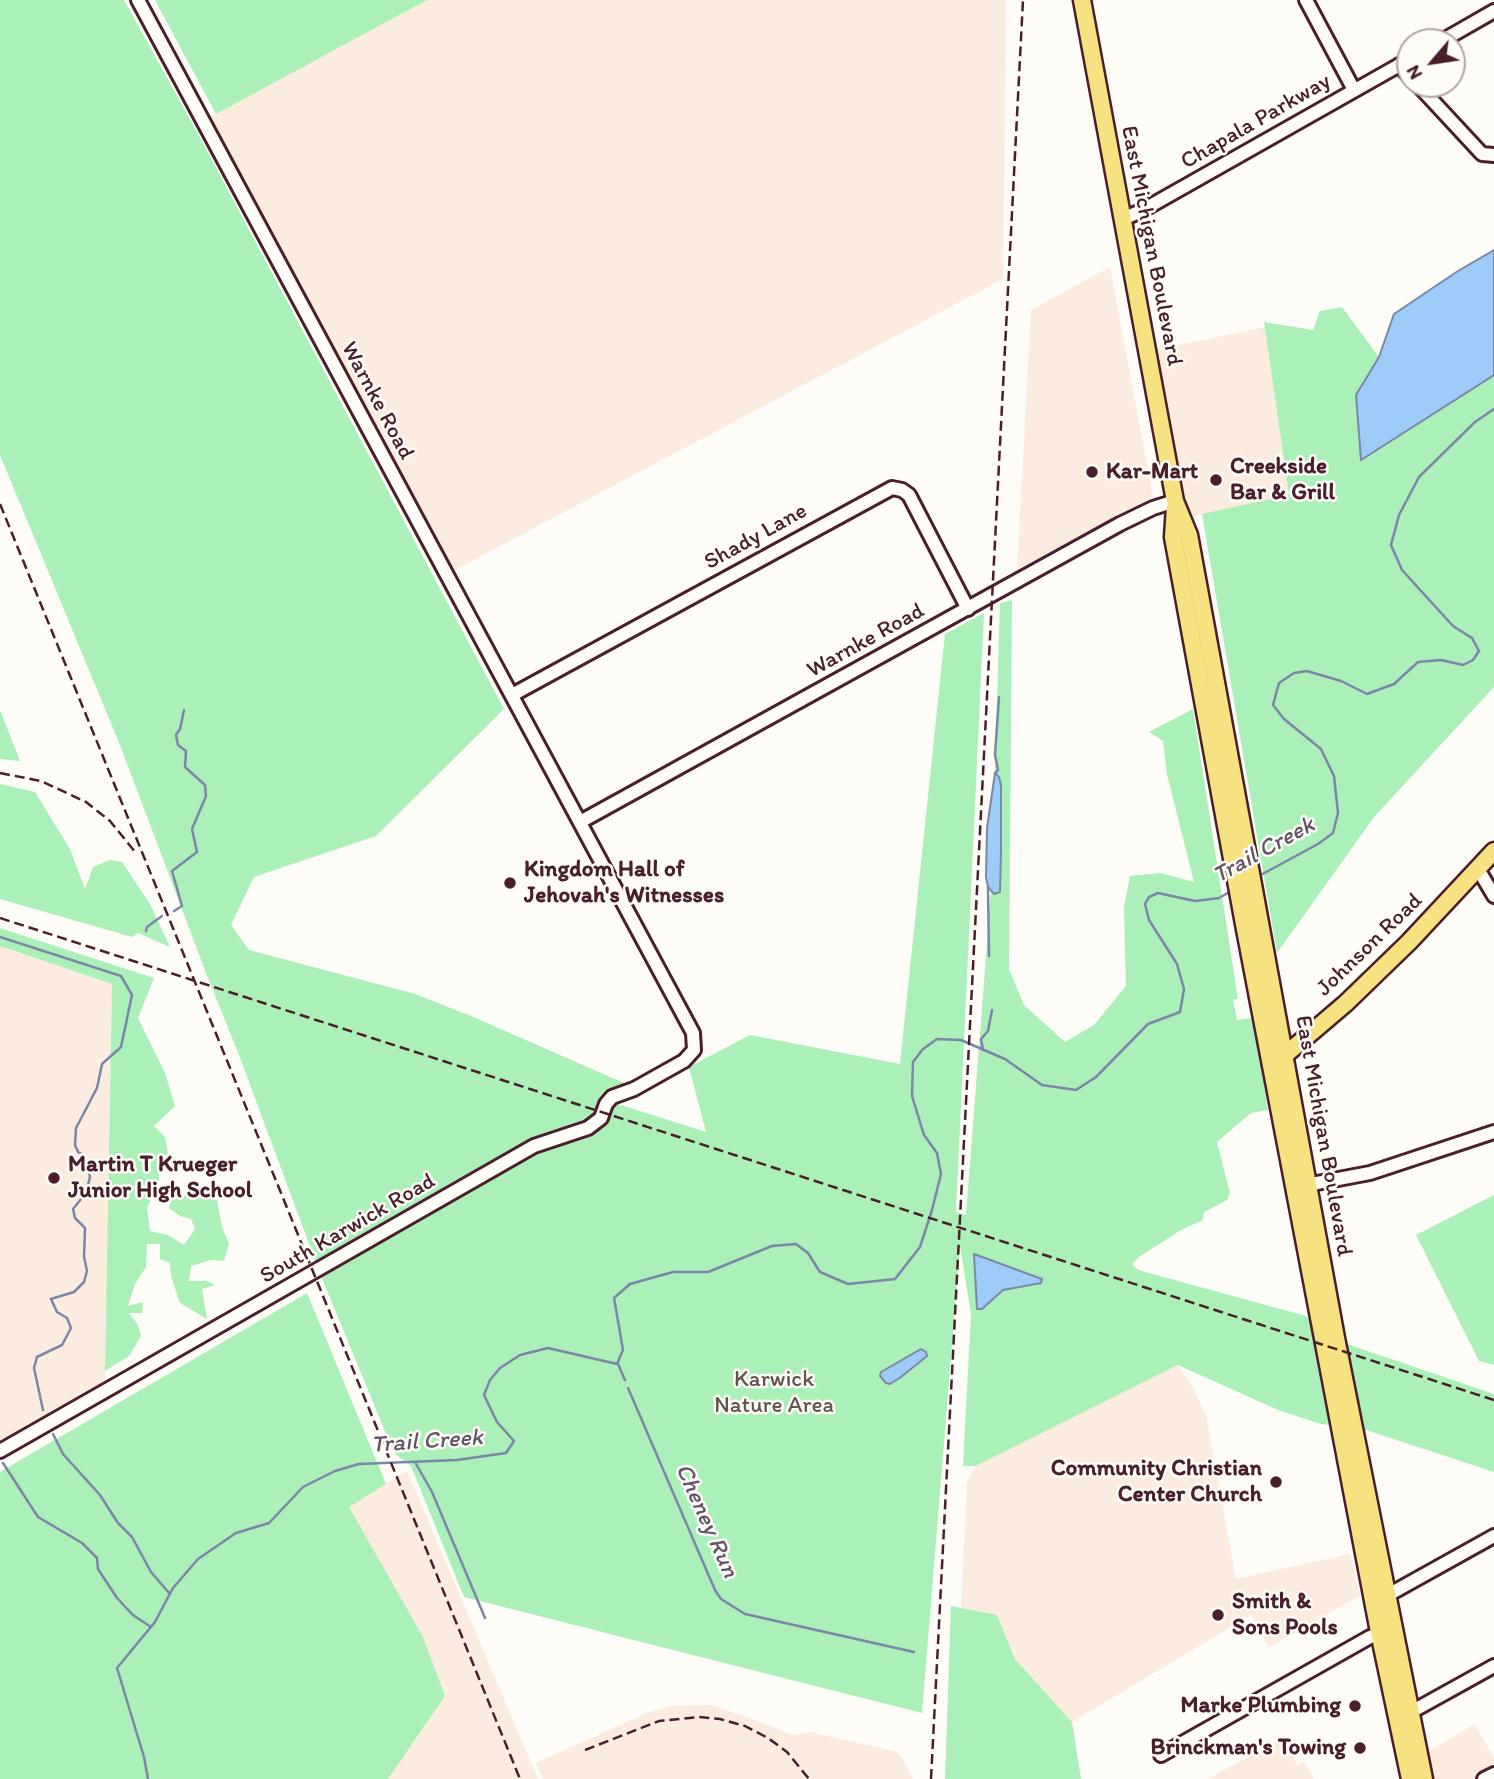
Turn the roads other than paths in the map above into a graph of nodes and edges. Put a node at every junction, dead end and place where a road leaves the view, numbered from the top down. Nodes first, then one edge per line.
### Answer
1 (138, 0) edge
2 (1082, 0) edge
3 (1306, 0) edge
4 (1494, 11) edge
5 (1464, 28) edge
6 (1396, 67) edge
7 (1354, 90) junction
8 (1430, 98) edge
9 (1494, 155) edge
10 (1123, 219) junction
11 (1175, 501) junction
12 (968, 609) junction
13 (512, 695) junction
14 (580, 822) junction
15 (1494, 852) edge
16 (1478, 869) junction
17 (1494, 896) edge
18 (693, 1033) joint
19 (1277, 1056) junction
20 (1494, 1132) edge
21 (1301, 1186) junction
22 (0, 1451) edge
23 (1494, 1536) edge
24 (1380, 1596) junction
25 (1387, 1631) junction
26 (1494, 1666) edge
27 (1411, 1712) junction
28 (1161, 1755) dead end
29 (1494, 1774) edge
30 (1410, 1779) edge
31 (1424, 1779) edge
32 (1484, 1779) edge

1 - 13 street, Warnke Road
2 - 10 main road, East Michigan Boulevard
3 - 7 street
4 - 5 street
6 - 7 street, Chapala Parkway
7 - 10 street, Chapala Parkway
8 - 9 street
10 - 11 main road, East Michigan Boulevard
11 - 12 street, Warnke Road
11 - 19 main road, East Michigan Boulevard
11 - 19 main road, East Michigan Boulevard
12 - 13 street, Shady Lane
12 - 14 street, Warnke Road
13 - 14 street, Warnke Road
14 - 18 street, Warnke Road
15 - 16 main road, Johnson Road
16 - 17 street
16 - 19 main road, Johnson Road
18 - 22 street, South Karwick Road
19 - 21 main road, East Michigan Boulevard
20 - 21 street
21 - 24 main road, East Michigan Boulevard
23 - 24 street
24 - 25 main road, East Michigan Boulevard
25 - 27 main road, East Michigan Boulevard
25 - 28 street
25 - 30 main road, East Michigan Boulevard
26 - 27 street
27 - 31 main road, East Michigan Boulevard
29 - 32 street

